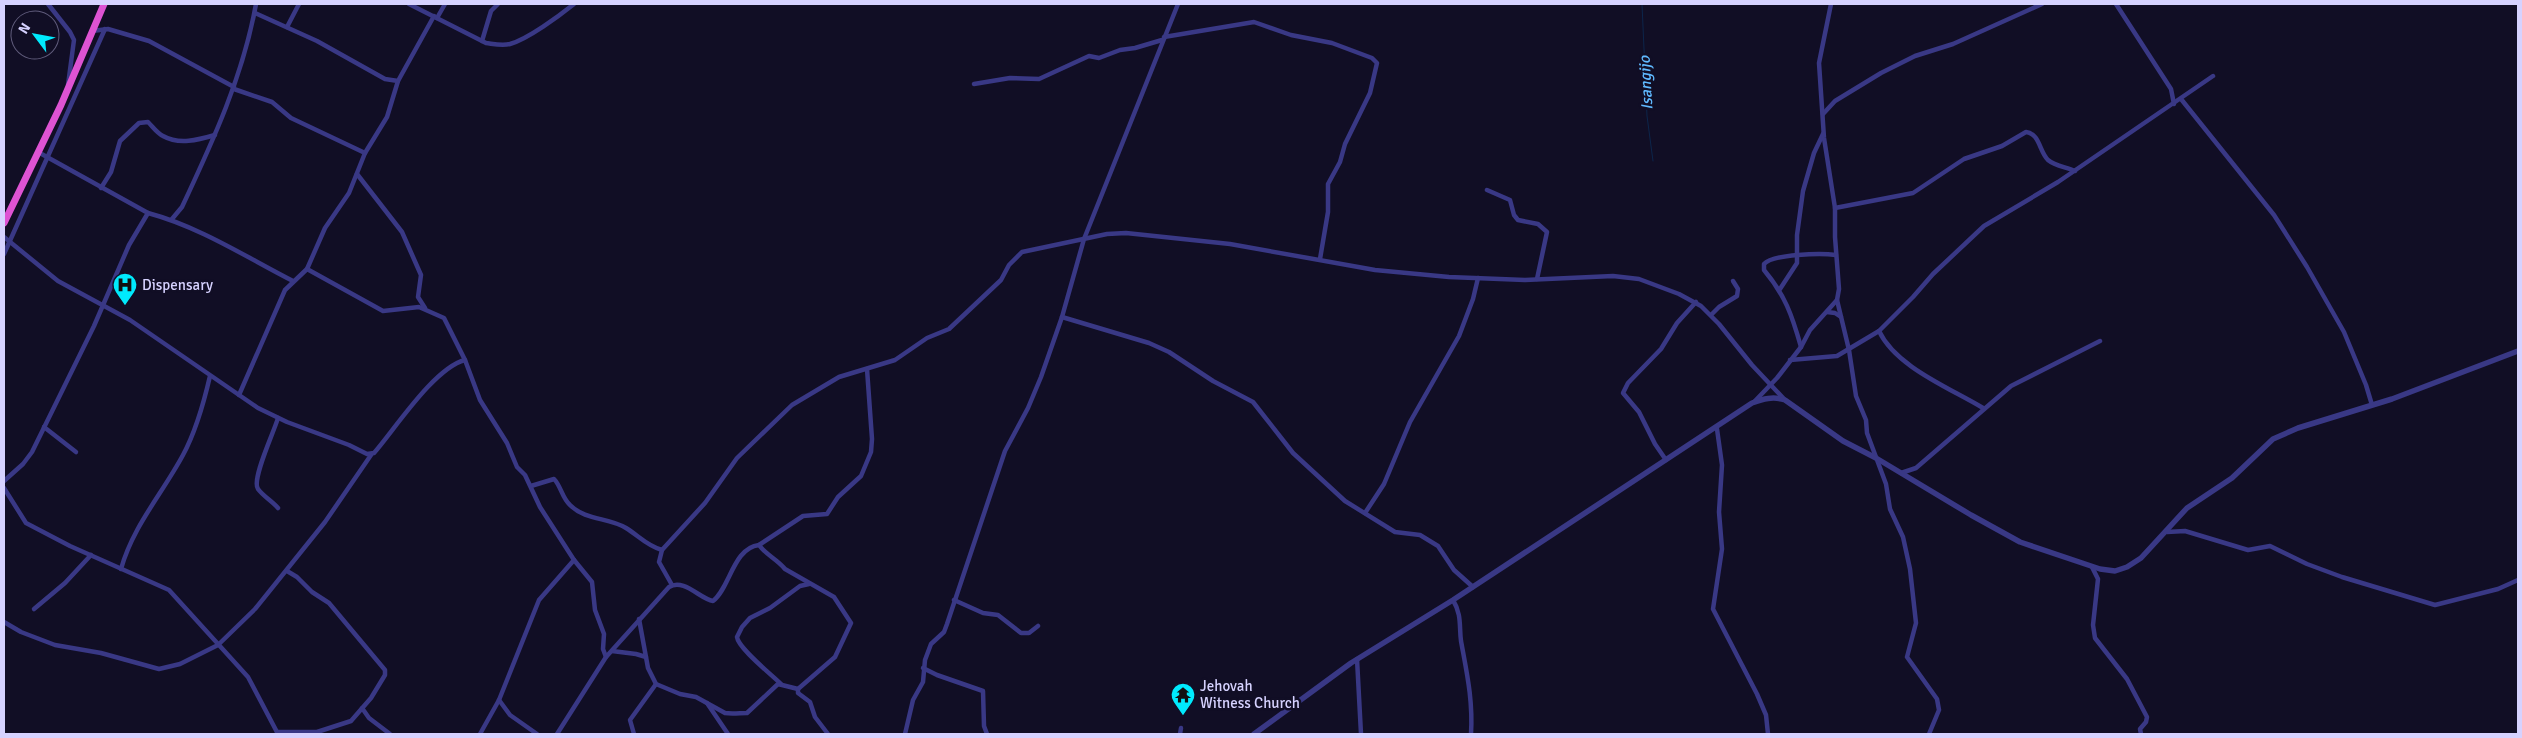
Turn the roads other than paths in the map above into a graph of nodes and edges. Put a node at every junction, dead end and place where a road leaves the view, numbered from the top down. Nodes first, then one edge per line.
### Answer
1 (48, 4) edge
2 (104, 4) edge
3 (256, 4) edge
4 (299, 4) edge
5 (409, 4) edge
6 (445, 4) edge
7 (498, 4) edge
8 (574, 4) edge
9 (1178, 4) edge
10 (1831, 4) edge
11 (2042, 4) edge
12 (2116, 4) edge
13 (254, 13) junction
14 (435, 17) junction
15 (287, 27) junction
16 (105, 29) junction
17 (92, 31) junction
18 (1163, 39) junction
19 (482, 41) junction
20 (2213, 76) dead end
21 (398, 81) junction
22 (974, 84) dead end
23 (68, 88) junction
24 (234, 88) junction
25 (2182, 99) junction
26 (2174, 104) junction
27 (1823, 114) junction
28 (1823, 132) junction
29 (215, 135) junction
30 (38, 152) junction
31 (366, 153) junction
32 (49, 156) junction
33 (2075, 171) junction
34 (357, 174) junction
35 (101, 188) junction
36 (1487, 190) dead end
37 (1835, 208) junction
38 (148, 213) junction
39 (178, 215) junction
40 (172, 220) junction
41 (178, 222) junction
42 (4, 223) edge
43 (4, 237) edge
44 (1084, 239) junction
45 (9, 242) junction
46 (4, 254) edge
47 (1799, 256) junction
48 (1836, 256) junction
49 (1320, 259) junction
50 (306, 269) junction
51 (1478, 278) junction
52 (1537, 279) junction
53 (294, 281) junction
54 (1733, 281) dead end
55 (1780, 289) junction
56 (1837, 300) junction
57 (1696, 302) junction
58 (102, 304) junction
59 (426, 309) junction
60 (1827, 312) junction
61 (1711, 315) junction
62 (1062, 317) junction
63 (1842, 318) junction
64 (1879, 331) junction
65 (2100, 341) dead end
66 (1801, 347) junction
67 (1849, 350) junction
68 (2518, 351) edge
69 (465, 360) junction
70 (1790, 360) junction
71 (867, 369) junction
72 (210, 376) junction
73 (1772, 384) junction
74 (239, 395) junction
75 (1785, 400) junction
76 (1752, 404) junction
77 (2372, 405) junction
78 (1983, 408) junction
79 (278, 418) junction
80 (44, 427) junction
81 (1717, 428) junction
82 (76, 452) dead end
83 (371, 454) junction
84 (1876, 458) junction
85 (1666, 460) junction
86 (1900, 473) junction
87 (4, 481) edge
88 (531, 486) junction
89 (4, 488) edge
90 (278, 508) dead end
91 (1365, 513) junction
92 (2167, 532) junction
93 (759, 545) junction
94 (662, 550) junction
95 (90, 555) junction
96 (574, 560) junction
97 (2092, 567) junction
98 (121, 568) junction
99 (287, 571) junction
100 (2518, 580) edge
101 (809, 584) junction
102 (672, 585) junction
103 (1473, 587) junction
104 (954, 600) junction
105 (1453, 600) junction
106 (34, 609) dead end
107 (639, 619) junction
108 (4, 622) edge
109 (1038, 626) dead end
110 (218, 645) junction
111 (612, 651) junction
112 (606, 657) junction
113 (646, 657) junction
114 (1357, 659) junction
115 (923, 668) junction
116 (656, 684) junction
117 (782, 685) junction
118 (798, 689) junction
119 (499, 700) junction
120 (707, 703) junction
121 (362, 708) junction
122 (1180, 728) dead end
123 (1260, 732) edge
124 (277, 733) edge
125 (390, 734) edge
126 (480, 734) edge
127 (537, 734) edge
128 (557, 734) edge
129 (634, 734) edge
130 (728, 734) edge
131 (828, 734) edge
132 (905, 734) edge
133 (987, 734) edge
134 (1180, 734) edge
135 (1254, 734) edge
136 (1361, 734) edge
137 (1471, 734) edge
138 (1768, 734) edge
139 (1929, 734) edge
140 (2141, 734) edge

1 - 23 street
2 - 17 highway
3 - 13 street
4 - 15 street
5 - 14 street
6 - 14 street
7 - 19 street
8 - 19 street
9 - 18 street
10 - 27 street
11 - 27 street
12 - 26 street
13 - 15 street
13 - 24 street
14 - 19 street
14 - 21 street
15 - 21 street
16 - 17 street
16 - 24 street
16 - 32 street
17 - 23 highway
18 - 22 street
18 - 44 street
18 - 49 street
20 - 25 street
21 - 31 street
23 - 30 highway
24 - 29 street
24 - 31 street
25 - 26 street
25 - 77 street
26 - 33 street
27 - 28 street
28 - 37 street
28 - 47 street
29 - 35 street
29 - 39 street
30 - 32 street
30 - 42 highway
31 - 34 street
32 - 35 street
32 - 45 street
33 - 37 street
33 - 64 street
34 - 50 street
34 - 59 street
35 - 38 street
36 - 52 street
37 - 48 street
38 - 40 street
38 - 58 street
39 - 40 street
39 - 41 street
40 - 41 street
41 - 53 street
43 - 45 street
44 - 49 street
44 - 62 street
44 - 71 street
45 - 46 street
45 - 58 street
47 - 48 street
47 - 55 street
47 - 55 street
48 - 56 street
49 - 51 street
50 - 53 street
50 - 59 street
51 - 52 street
51 - 91 street
52 - 57 street
53 - 74 street
54 - 61 street
55 - 66 street
56 - 60 street
56 - 63 street
57 - 61 street
57 - 85 street
58 - 72 street
58 - 80 street
59 - 69 street
60 - 63 street
60 - 66 street
61 - 73 street
62 - 91 street
62 - 104 street
63 - 67 street
64 - 67 street
64 - 78 street
65 - 78 street
66 - 70 street
67 - 70 street
67 - 84 street
68 - 77 street
69 - 83 street
69 - 88 street
70 - 73 street
71 - 93 street
71 - 94 street
72 - 74 street
72 - 98 street
73 - 75 street
73 - 76 street
74 - 79 street
75 - 76 street
75 - 84 street
76 - 81 street
77 - 92 street
78 - 86 street
79 - 83 street
79 - 90 street
80 - 82 street
80 - 87 street
81 - 85 street
81 - 138 street
83 - 99 street
84 - 86 street
84 - 139 street
85 - 103 street
86 - 97 street
88 - 94 street
88 - 96 street
89 - 95 street
91 - 103 street
92 - 97 street
92 - 100 street
93 - 101 street
93 - 102 street
94 - 102 street
95 - 98 street
95 - 106 street
96 - 112 street
96 - 119 street
97 - 140 street
98 - 110 street
99 - 110 street
99 - 121 street
101 - 117 street
101 - 118 street
102 - 107 street
103 - 105 street
104 - 109 street
104 - 115 street
105 - 114 street
105 - 137 street
107 - 111 street
107 - 113 street
108 - 110 street
110 - 124 street
111 - 112 street
111 - 113 street
112 - 128 street
113 - 116 street
114 - 123 street
114 - 136 street
115 - 132 street
115 - 133 street
116 - 120 street
116 - 129 street
117 - 118 street
117 - 120 street
118 - 131 street
119 - 126 street
119 - 127 street
120 - 130 street
121 - 124 street
121 - 125 street
122 - 134 street
123 - 135 street

